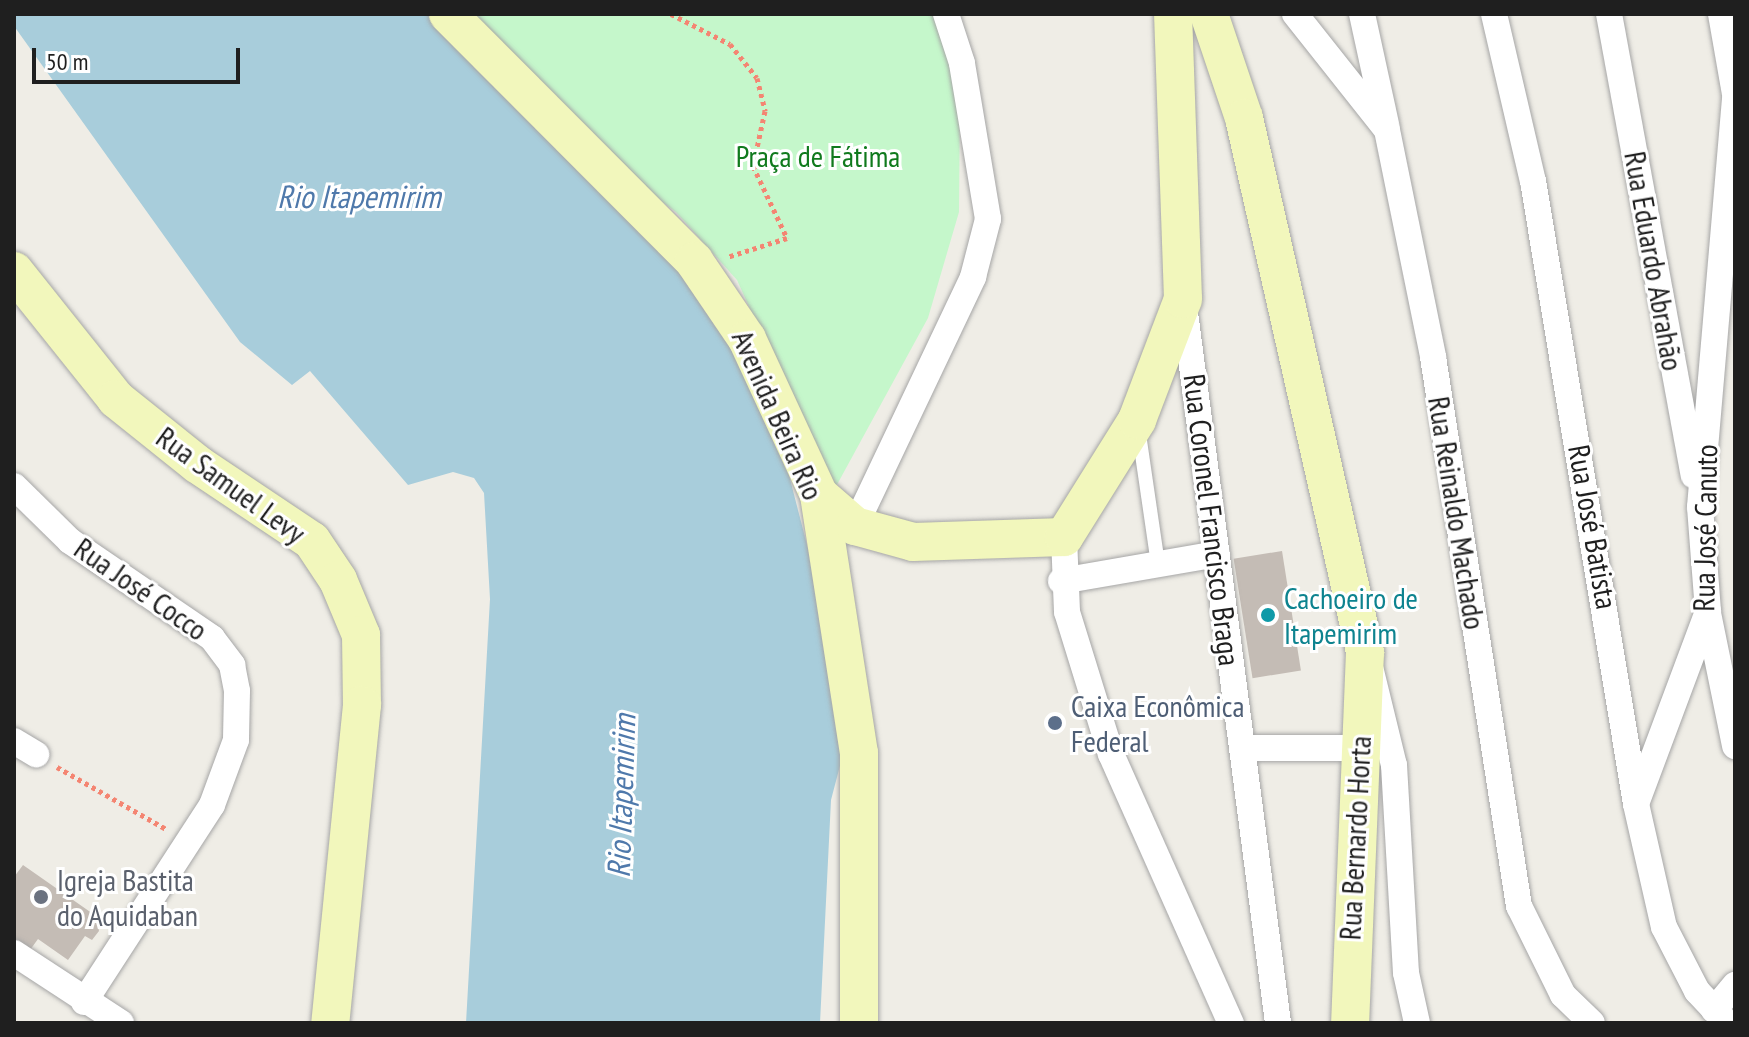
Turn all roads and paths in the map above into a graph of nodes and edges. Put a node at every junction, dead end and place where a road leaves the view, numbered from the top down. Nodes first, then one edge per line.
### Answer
1 (448, 14) edge
2 (671, 14) edge
3 (946, 14) edge
4 (1173, 14) edge
5 (1209, 14) edge
6 (1295, 14) edge
7 (1362, 14) edge
8 (1494, 14) edge
9 (1609, 14) edge
10 (1721, 14) edge
11 (1735, 96) edge
12 (1387, 130) junction
13 (694, 261) junction
14 (14, 271) edge
15 (1183, 299) junction
16 (1137, 420) junction
17 (14, 486) edge
18 (819, 495) junction
19 (1700, 507) junction
20 (855, 526) junction
21 (1064, 537) junction
22 (1217, 554) junction
23 (1158, 564) junction
24 (1061, 581) junction
25 (1708, 611) junction
26 (1365, 652) junction
27 (1735, 746) edge
28 (25, 748) edge
29 (1242, 748) junction
30 (1360, 748) junction
31 (1636, 804) junction
32 (188, 842) junction
33 (14, 953) edge
34 (1735, 985) edge
35 (84, 1002) junction
36 (1721, 1016) edge
37 (121, 1023) edge
38 (330, 1023) edge
39 (859, 1023) edge
40 (1231, 1023) edge
41 (1278, 1023) edge
42 (1350, 1023) edge
43 (1417, 1023) edge
44 (1592, 1023) edge

1 - 13 main road, Avenida Beira Rio
2 - 13 path
3 - 20 street
4 - 15 main road, Rua Coronel Francisco Braga
5 - 26 main road, Rua Bernardo Horta
6 - 12 street, Rua Reinaldo Machado
7 - 12 street
8 - 31 street, Rua José Batista
9 - 19 street, Rua Eduardo Abrahão
10 - 11 street, Rua José Canuto
11 - 19 street, Rua José Canuto
12 - 44 street, Rua Reinaldo Machado
13 - 18 main road, Avenida Beira Rio
14 - 38 main road, Rua Samuel Levy
15 - 16 main road
15 - 22 street, Rua Coronel Francisco Braga
16 - 21 main road
16 - 23 lane
17 - 32 street, Rua José Cocco
18 - 20 main road
18 - 39 main road, Avenida Beira Rio
19 - 25 street, Rua José Canuto
20 - 21 main road
21 - 24 street
22 - 23 street
22 - 29 street, Rua Coronel Francisco Braga
23 - 24 street
24 - 40 street
25 - 27 street
25 - 31 street, Rua José Canuto
26 - 30 main road, Rua Bernardo Horta
26 - 43 street
28 - 32 path
29 - 30 street
29 - 41 street, Rua Coronel Francisco Braga
30 - 42 main road, Rua Bernardo Horta
31 - 36 street, Rua José Batista
32 - 35 street, Rua José Cocco
33 - 35 street
34 - 36 street
35 - 37 street

